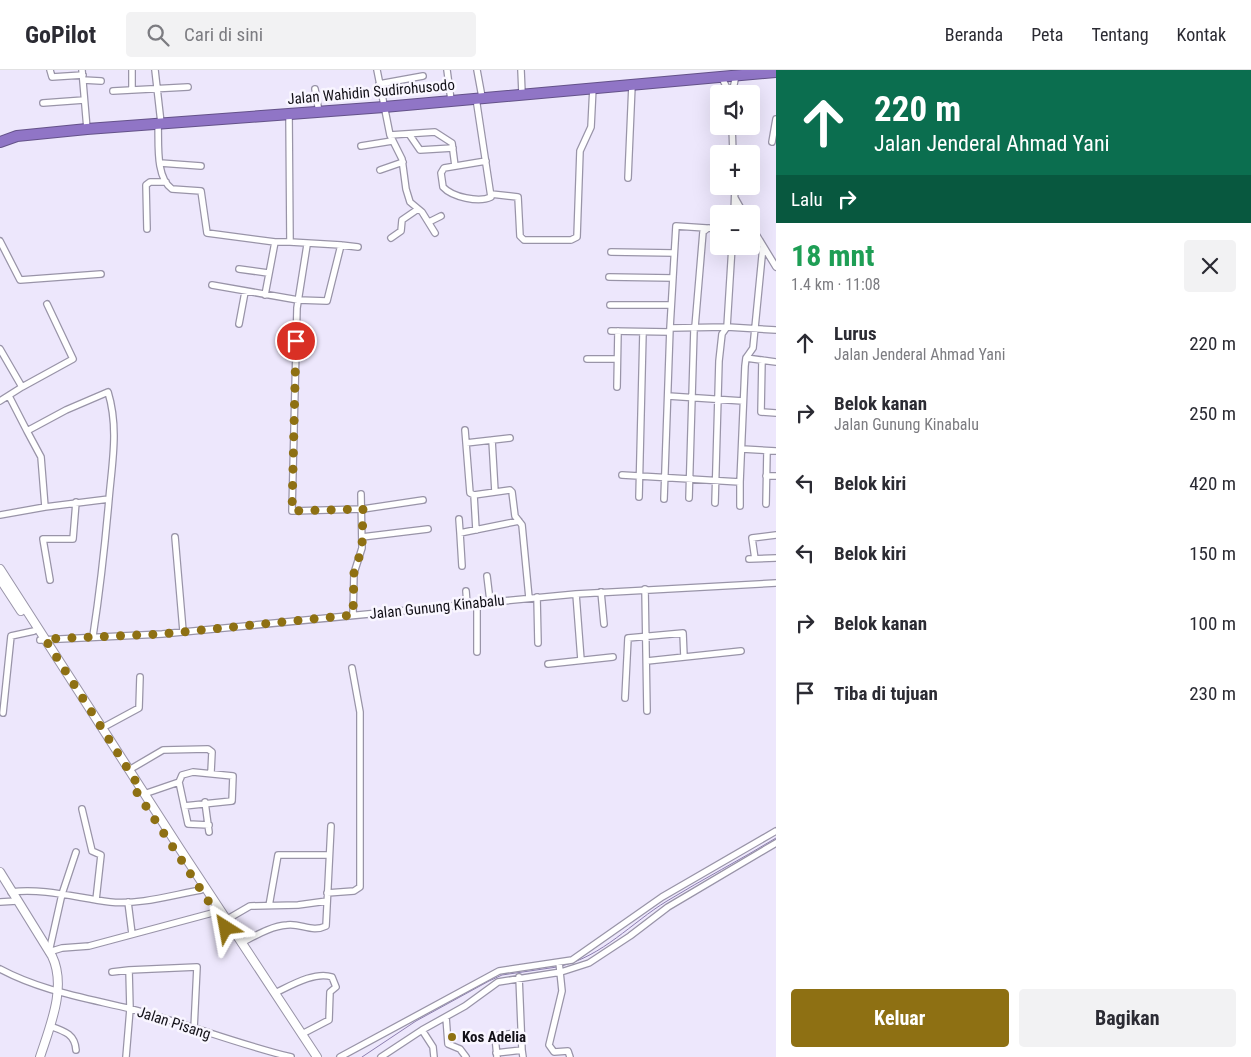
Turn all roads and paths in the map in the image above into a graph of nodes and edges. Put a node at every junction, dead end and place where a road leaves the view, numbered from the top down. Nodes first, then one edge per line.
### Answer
1 (50, 70) edge
2 (132, 70) edge
3 (155, 70) edge
4 (377, 70) edge
5 (447, 70) edge
6 (478, 70) edge
7 (521, 70) edge
8 (776, 72) edge
9 (83, 75) edge
10 (736, 75) junction
11 (423, 76) dead end
12 (721, 76) junction
13 (101, 81) dead end
14 (379, 84) junction
15 (632, 85) junction
16 (726, 85) edge
17 (733, 85) edge
18 (188, 87) dead end
19 (593, 87) junction
20 (158, 89) junction
21 (315, 89) dead end
22 (132, 90) junction
23 (113, 91) dead end
24 (522, 93) junction
25 (479, 97) junction
26 (84, 100) junction
27 (451, 100) junction
28 (43, 103) dead end
29 (384, 107) junction
30 (319, 112) junction
31 (289, 114) junction
32 (776, 119) edge
33 (160, 123) junction
34 (87, 128) junction
35 (409, 134) junction
36 (391, 138) junction
37 (0, 142) edge
38 (772, 142) dead end
39 (361, 146) dead end
40 (453, 148) junction
41 (486, 161) junction
42 (403, 162) junction
43 (160, 163) junction
44 (201, 166) dead end
45 (455, 166) junction
46 (380, 170) dead end
47 (628, 178) dead end
48 (166, 182) junction
49 (491, 194) junction
50 (735, 198) joint
51 (735, 205) edge
52 (739, 205) edge
53 (418, 209) junction
54 (441, 216) dead end
55 (429, 222) junction
56 (706, 228) junction
57 (710, 228) edge
58 (147, 229) dead end
59 (435, 233) dead end
60 (390, 238) dead end
61 (760, 241) edge
62 (0, 242) edge
63 (275, 242) junction
64 (290, 242) junction
65 (307, 245) junction
66 (341, 245) junction
67 (763, 246) junction
68 (358, 247) dead end
69 (611, 252) dead end
70 (674, 253) junction
71 (731, 255) edge
72 (776, 267) edge
73 (239, 269) dead end
74 (268, 273) junction
75 (101, 274) dead end
76 (609, 277) dead end
77 (673, 278) junction
78 (212, 285) dead end
79 (245, 292) junction
80 (265, 295) junction
81 (298, 300) junction
82 (47, 304) dead end
83 (610, 305) dead end
84 (671, 305) junction
85 (239, 324) dead end
86 (727, 327) junction
87 (694, 328) junction
88 (755, 329) junction
89 (670, 330) junction
90 (776, 330) edge
91 (643, 332) junction
92 (0, 350) edge
93 (746, 358) junction
94 (587, 359) dead end
95 (617, 359) junction
96 (762, 360) junction
97 (776, 362) edge
98 (617, 386) dead end
99 (22, 387) junction
100 (9, 396) junction
101 (668, 396) junction
102 (692, 398) junction
103 (718, 399) junction
104 (0, 401) edge
105 (743, 401) junction
106 (776, 413) edge
107 (465, 430) dead end
108 (27, 431) junction
109 (510, 438) dead end
110 (492, 440) junction
111 (466, 443) junction
112 (742, 449) junction
113 (767, 451) junction
114 (776, 451) edge
115 (622, 475) dead end
116 (640, 475) junction
117 (766, 476) junction
118 (776, 476) edge
119 (666, 477) junction
120 (690, 480) junction
121 (715, 482) junction
122 (740, 482) junction
123 (496, 492) junction
124 (361, 494) dead end
125 (474, 495) junction
126 (639, 497) dead end
127 (689, 498) dead end
128 (109, 499) junction
129 (664, 499) dead end
130 (422, 500) dead end
131 (76, 502) junction
132 (715, 503) dead end
133 (766, 504) dead end
134 (45, 506) junction
135 (740, 506) dead end
136 (363, 509) junction
137 (0, 516) edge
138 (459, 519) dead end
139 (519, 522) junction
140 (428, 529) dead end
141 (476, 530) junction
142 (460, 533) junction
143 (776, 535) edge
144 (175, 537) dead end
145 (362, 537) junction
146 (776, 558) edge
147 (462, 566) dead end
148 (0, 569) edge
149 (487, 576) dead end
150 (0, 578) edge
151 (50, 580) dead end
152 (776, 582) edge
153 (645, 589) junction
154 (466, 591) dead end
155 (601, 592) junction
156 (576, 594) junction
157 (538, 597) junction
158 (529, 598) junction
159 (490, 602) junction
160 (478, 603) junction
161 (467, 604) junction
162 (353, 615) junction
163 (604, 624) dead end
164 (34, 630) junction
165 (183, 632) junction
166 (93, 636) junction
167 (646, 636) junction
168 (42, 639) junction
169 (538, 643) dead end
170 (741, 651) dead end
171 (477, 652) dead end
172 (613, 657) dead end
173 (684, 657) junction
174 (581, 660) junction
175 (647, 660) junction
176 (548, 664) dead end
177 (352, 668) dead end
178 (140, 677) dead end
179 (625, 698) dead end
180 (647, 711) dead end
181 (3, 713) dead end
182 (102, 728) junction
183 (129, 770) junction
184 (211, 772) junction
185 (179, 782) junction
186 (140, 791) junction
187 (205, 802) junction
188 (184, 806) junction
189 (82, 809) dead end
190 (209, 825) junction
191 (331, 826) dead end
192 (776, 831) edge
193 (209, 832) dead end
194 (776, 843) edge
195 (178, 850) junction
196 (76, 852) dead end
197 (329, 855) junction
198 (0, 872) edge
199 (201, 890) junction
200 (11, 892) junction
201 (328, 893) junction
202 (62, 894) junction
203 (96, 900) junction
204 (17, 901) junction
205 (328, 901) junction
206 (0, 902) edge
207 (128, 902) junction
208 (269, 906) junction
209 (216, 912) junction
210 (226, 920) junction
211 (132, 934) junction
212 (241, 943) junction
213 (49, 952) junction
214 (560, 967) junction
215 (0, 969) edge
216 (129, 970) junction
217 (112, 972) dead end
218 (519, 977) junction
219 (57, 992) junction
220 (275, 993) junction
221 (130, 1009) junction
222 (446, 1017) junction
223 (50, 1026) junction
224 (194, 1029) junction
225 (422, 1030) junction
226 (521, 1032) junction
227 (302, 1034) junction
228 (76, 1050) dead end
229 (522, 1050) junction
230 (496, 1055) edge
231 (40, 1057) edge
232 (126, 1057) edge
233 (291, 1057) edge
234 (312, 1057) edge
235 (317, 1057) edge
236 (340, 1057) edge
237 (381, 1057) edge
238 (434, 1057) edge
239 (466, 1057) edge
240 (523, 1057) edge
241 (570, 1057) edge

1 - 9 street
2 - 22 street
3 - 20 street
4 - 14 street
5 - 27 street
6 - 25 street
7 - 24 street
8 - 10 highway, Jalan Wahidin Sudirohusodo
9 - 13 street
9 - 26 street
10 - 12 highway, Jalan Wahidin Sudirohusodo
10 - 17 street
11 - 14 street
12 - 15 highway, Jalan Wahidin Sudirohusodo
12 - 16 street
14 - 29 street
15 - 19 highway, Jalan Wahidin Sudirohusodo
15 - 47 street
18 - 20 street
19 - 24 highway, Jalan Wahidin Sudirohusodo
19 - 49 street
20 - 22 street
20 - 33 street
21 - 30 street
22 - 23 street
24 - 25 highway, Jalan Wahidin Sudirohusodo
25 - 27 highway, Jalan Wahidin Sudirohusodo
25 - 41 street
26 - 28 street
26 - 34 street
27 - 29 highway, Jalan Wahidin Sudirohusodo
29 - 30 highway, Jalan Wahidin Sudirohusodo
29 - 36 street
30 - 31 highway, Jalan Wahidin Sudirohusodo
31 - 33 highway, Jalan Wahidin Sudirohusodo
31 - 64 street
32 - 38 street
33 - 34 highway, Jalan Wahidin Sudirohusodo
33 - 43 street
34 - 37 highway, Jalan Wahidin Sudirohusodo
35 - 36 street
35 - 40 street
35 - 40 street
36 - 39 street
36 - 42 street
40 - 45 street
41 - 45 street
41 - 49 street
42 - 46 street
42 - 53 street
43 - 44 street
43 - 48 street
45 - 49 street
48 - 58 street
48 - 63 street
50 - 51 street
50 - 52 street
53 - 55 street
53 - 60 street
54 - 55 street
55 - 59 street
56 - 57 street
56 - 70 street
56 - 87 street
61 - 67 street
62 - 75 street
63 - 64 street
63 - 74 street
64 - 65 street
65 - 66 street
65 - 81 street
66 - 68 street
66 - 81 street
67 - 72 street
67 - 88 street
69 - 70 street
70 - 77 street
71 - 86 street
73 - 74 street
74 - 80 street
76 - 77 street
77 - 84 street
78 - 79 street
79 - 80 street
79 - 85 street
80 - 81 street
81 - 136 street
82 - 99 street
83 - 84 street
84 - 89 street
86 - 87 street
86 - 88 street
86 - 103 street
87 - 89 street
87 - 102 street
88 - 90 street
88 - 93 street
89 - 91 street
89 - 101 street
91 - 95 street
91 - 116 street
92 - 99 street
93 - 96 street
93 - 105 street
94 - 95 street
95 - 98 street
96 - 97 street
96 - 106 street
99 - 100 street
100 - 104 street
100 - 108 street
101 - 102 street
101 - 119 street
102 - 103 street
102 - 120 street
103 - 105 street
103 - 121 street
105 - 112 street
107 - 111 street
108 - 128 street
108 - 134 street
109 - 110 street
110 - 111 street
110 - 123 street
111 - 125 street
112 - 113 street
112 - 122 street
113 - 114 street
113 - 117 street
115 - 116 street
116 - 119 street
116 - 126 street
117 - 118 street
117 - 133 street
119 - 120 street
119 - 129 street
120 - 121 street
120 - 127 street
121 - 122 street
121 - 132 street
122 - 135 street
123 - 125 street
123 - 139 street
124 - 136 street
125 - 141 street
128 - 131 street
128 - 166 street
130 - 136 street
131 - 134 street
131 - 151 street
134 - 137 street
136 - 145 street
138 - 142 street
139 - 141 street
139 - 158 street
140 - 145 street
141 - 142 street
142 - 147 street
143 - 146 street
144 - 165 street
145 - 162 street
148 - 168 main road
149 - 159 street
150 - 164 main road
152 - 153 street, Jalan Gunung Kinabalu
153 - 155 street, Jalan Gunung Kinabalu
153 - 167 street
154 - 161 street
155 - 156 street, Jalan Gunung Kinabalu
155 - 163 street
156 - 157 street, Jalan Gunung Kinabalu
156 - 174 street
157 - 158 street, Jalan Gunung Kinabalu
157 - 169 street
158 - 159 street, Jalan Gunung Kinabalu
159 - 160 street, Jalan Gunung Kinabalu
160 - 161 street, Jalan Gunung Kinabalu
160 - 171 street
161 - 162 street, Jalan Gunung Kinabalu
162 - 165 street, Jalan Gunung Kinabalu
164 - 168 main road
164 - 181 street
165 - 166 street, Jalan Gunung Kinabalu
166 - 168 street, Jalan Gunung Kinabalu
167 - 173 street
167 - 175 street
167 - 179 street
168 - 182 main road
168 - 186 main road
170 - 173 street
172 - 174 street
173 - 175 street
174 - 176 street
175 - 180 street
177 - 201 street
178 - 182 street
182 - 183 main road
183 - 184 street
183 - 186 main road
184 - 185 street
184 - 187 street
185 - 186 street
185 - 188 street
186 - 195 main road
187 - 188 street
187 - 190 street
188 - 190 street
189 - 203 street
190 - 193 street
191 - 197 street
192 - 214 street
194 - 214 street
195 - 199 main road
195 - 210 main road
196 - 202 street
197 - 201 street
197 - 208 street
198 - 200 main road
199 - 207 street
199 - 209 main road
200 - 202 street
200 - 204 main road
201 - 205 street
202 - 203 street
202 - 213 street
203 - 207 street
204 - 206 street
204 - 213 main road
205 - 208 street
205 - 212 street
207 - 211 street
208 - 210 street
209 - 211 street
209 - 234 main road
210 - 212 main road
211 - 213 street
212 - 220 main road
213 - 219 main road
214 - 218 street
214 - 236 street
214 - 241 street
215 - 219 street, Jalan Pisang
216 - 217 street
216 - 221 street
216 - 224 street
218 - 222 street
218 - 226 street
219 - 221 street, Jalan Pisang
219 - 223 main road
220 - 227 main road
220 - 227 street
221 - 224 street, Jalan Pisang
221 - 232 street
222 - 225 street
222 - 239 street
223 - 228 street
223 - 231 main road
224 - 233 street, Jalan Pisang
225 - 237 street
225 - 238 street
226 - 229 street
226 - 230 street
227 - 235 main road
229 - 230 street
229 - 240 street

